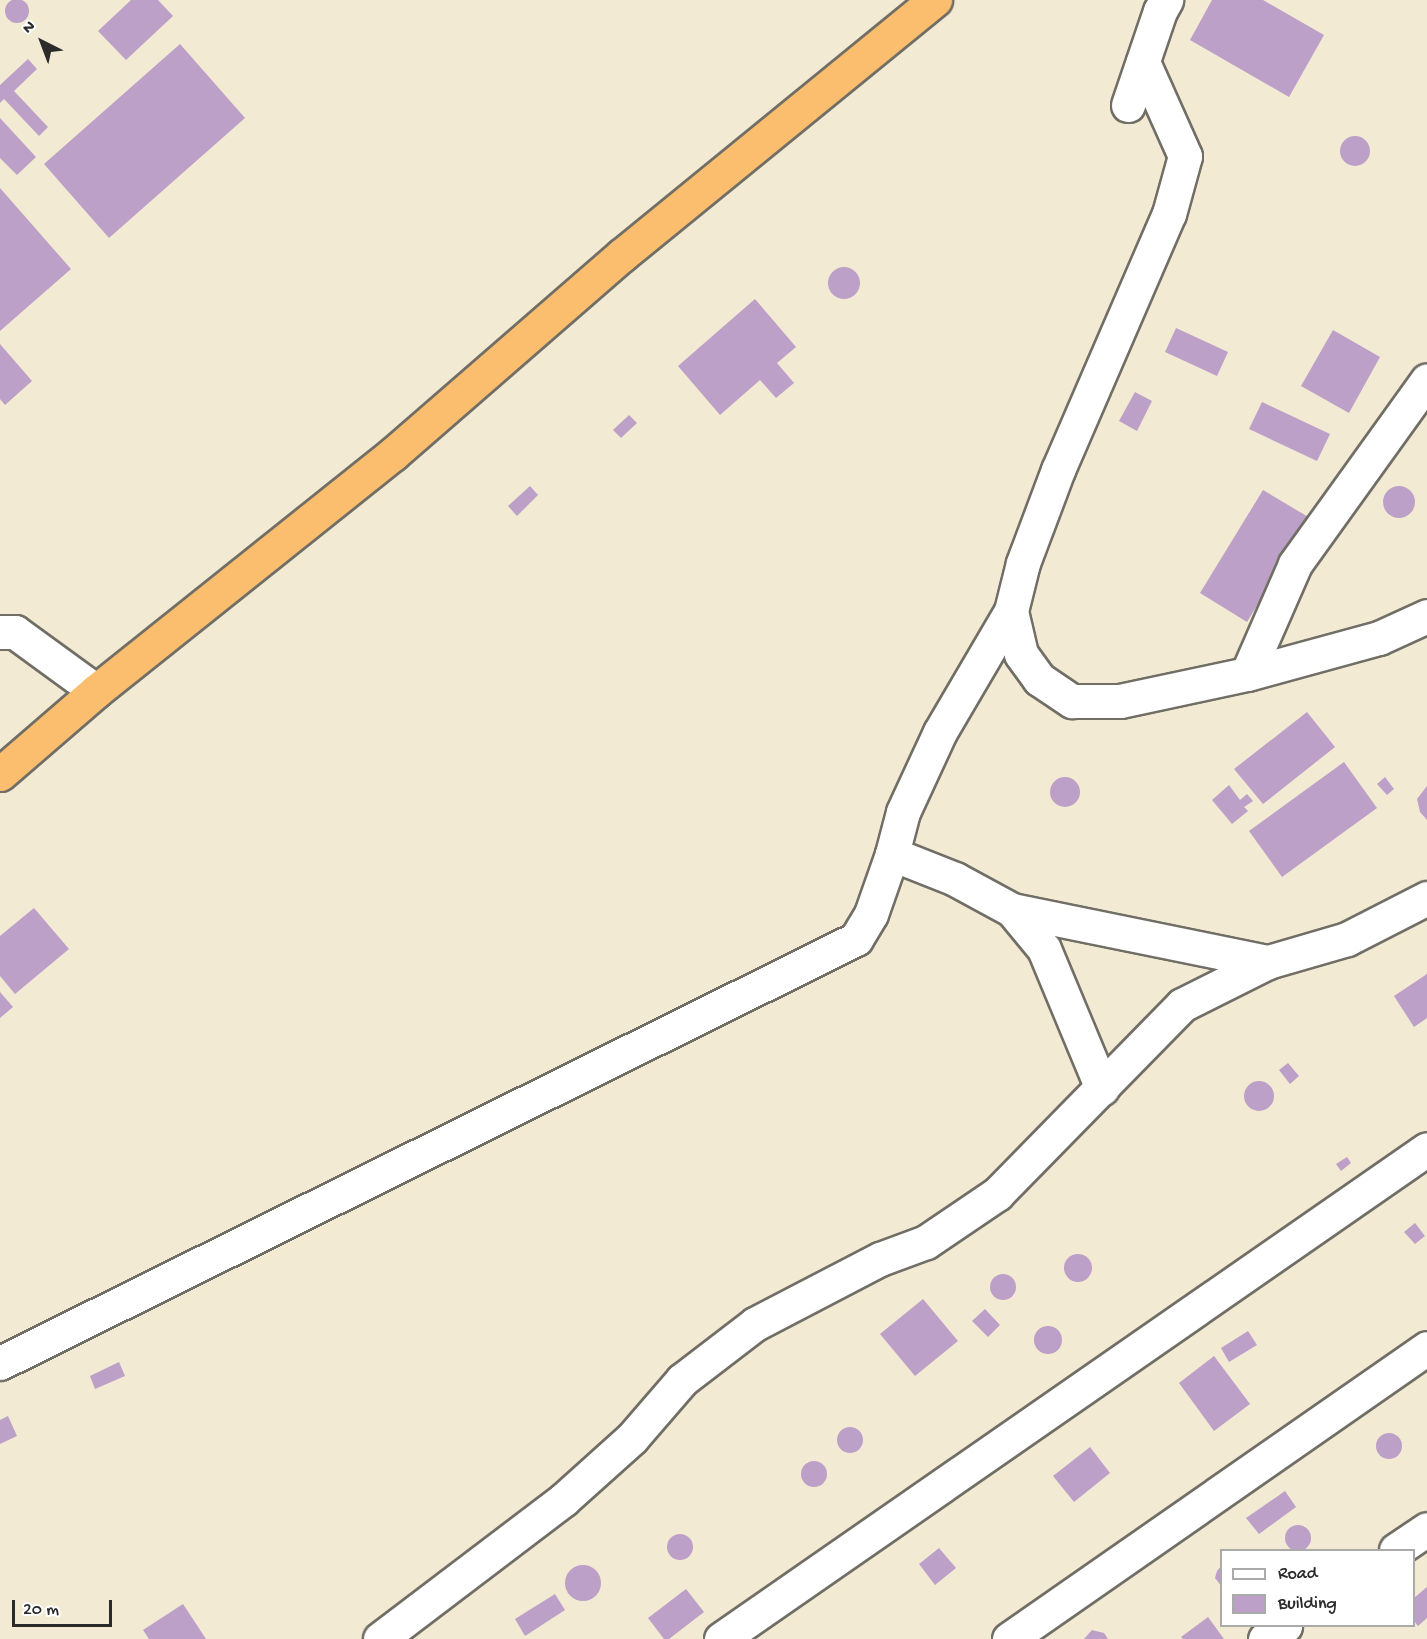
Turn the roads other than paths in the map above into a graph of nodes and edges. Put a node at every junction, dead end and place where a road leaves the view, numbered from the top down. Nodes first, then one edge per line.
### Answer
1 (935, 0) edge
2 (1166, 0) edge
3 (1143, 62) junction
4 (1128, 105) dead end
5 (1427, 380) edge
6 (1011, 611) junction
7 (1427, 616) edge
8 (0, 632) edge
9 (1247, 674) junction
10 (96, 691) junction
11 (0, 774) edge
12 (892, 854) junction
13 (1427, 898) edge
14 (1012, 910) junction
15 (1268, 962) junction
16 (1102, 1088) junction
17 (1427, 1149) edge
18 (1427, 1348) edge
19 (0, 1364) edge
20 (1427, 1529) edge
21 (1399, 1549) edge
22 (1283, 1627) edge
23 (380, 1639) edge
24 (721, 1639) edge
25 (1008, 1639) edge
26 (1264, 1639) edge

1 - 10 highway
2 - 3 street
3 - 4 street
3 - 6 street
5 - 9 street
6 - 9 street
6 - 12 street
7 - 9 street
8 - 10 street
10 - 11 highway
12 - 14 street
12 - 19 street
13 - 15 street
14 - 15 street
14 - 16 street
15 - 16 street
16 - 23 street
17 - 24 street
18 - 25 street
20 - 21 street
22 - 26 street

